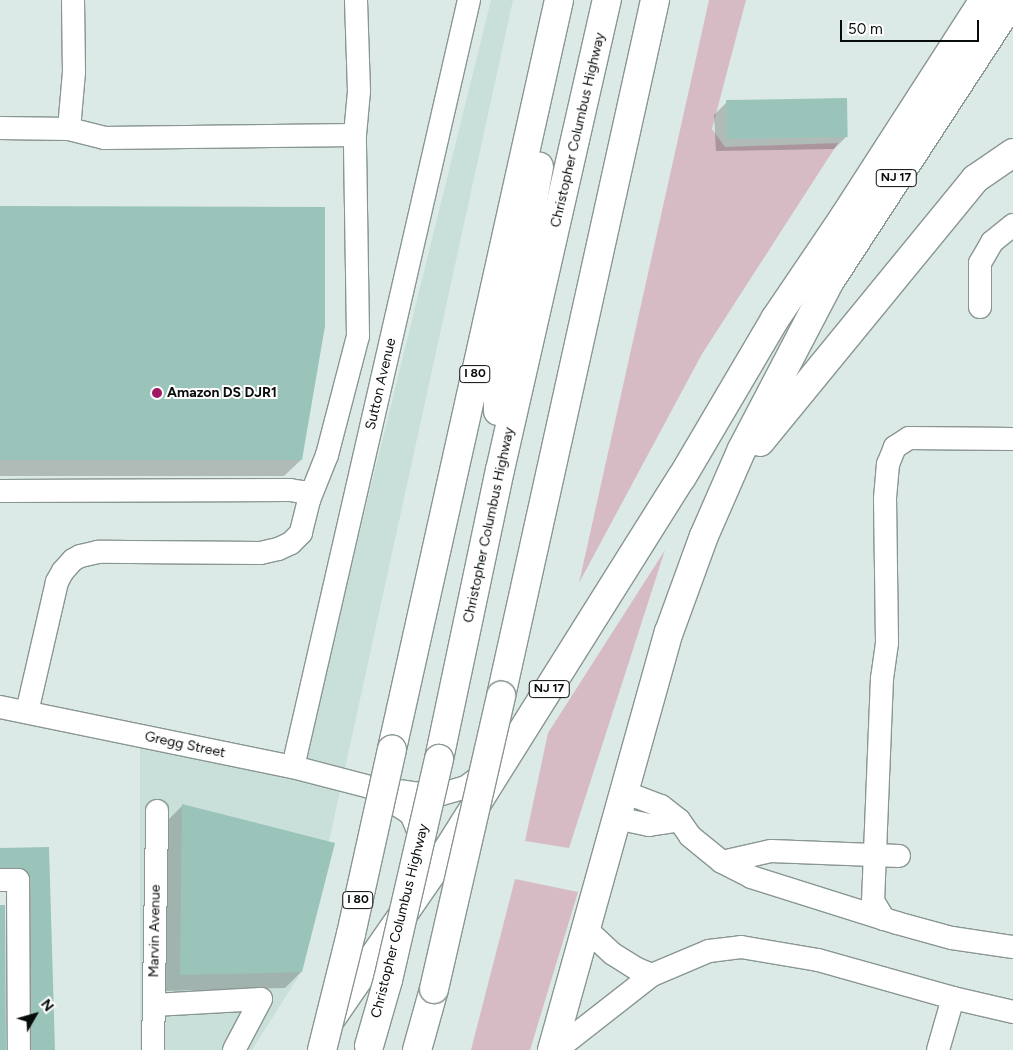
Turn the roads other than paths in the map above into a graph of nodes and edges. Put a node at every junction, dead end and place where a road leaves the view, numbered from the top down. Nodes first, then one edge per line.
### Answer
1 (73, 0) edge
2 (356, 0) edge
3 (470, 0) edge
4 (560, 0) edge
5 (607, 0) edge
6 (655, 0) edge
7 (984, 0) edge
8 (1013, 0) edge
9 (0, 128) edge
10 (70, 129) junction
11 (355, 135) junction
12 (1013, 153) edge
13 (1013, 225) edge
14 (980, 307) dead end
15 (1013, 439) edge
16 (500, 470) junction
17 (729, 480) junction
18 (0, 490) edge
19 (309, 500) junction
20 (0, 706) edge
21 (27, 712) junction
22 (506, 756) junction
23 (293, 767) junction
24 (370, 787) junction
25 (624, 792) junction
26 (157, 811) dead end
27 (616, 818) junction
28 (679, 820) junction
29 (875, 855) junction
30 (898, 856) dead end
31 (722, 862) junction
32 (428, 879) junction
33 (0, 880) edge
34 (884, 919) junction
35 (586, 929) junction
36 (1013, 946) edge
37 (652, 975) junction
38 (953, 998) junction
39 (154, 1005) junction
40 (1013, 1012) edge
41 (368, 1048) edge
42 (19, 1050) edge
43 (153, 1050) edge
44 (234, 1050) edge
45 (310, 1050) edge
46 (322, 1050) edge
47 (417, 1050) edge
48 (552, 1050) edge
49 (556, 1050) edge
50 (938, 1050) edge

1 - 10 street
2 - 11 street
3 - 23 street, Sutton Avenue
4 - 16 highway
4 - 46 highway, I 80, bridge
5 - 16 highway, Christopher Columbus Highway
6 - 47 highway, bridge
7 - 22 highway, NJ 17
8 - 17 highway, NJ 17
9 - 10 street
10 - 11 street
11 - 19 street
12 - 17 highway
13 - 14 street
15 - 29 street
16 - 41 highway, Christopher Columbus Highway, bridge
17 - 25 highway, NJ 17
18 - 19 street
19 - 21 street
20 - 21 street, Gregg Street
21 - 23 street, Gregg Street
22 - 24 street, Gregg Street
22 - 32 highway, NJ 17
23 - 24 street, Gregg Street
24 - 32 street, Gregg Street
25 - 27 highway, NJ 17
25 - 28 street
26 - 39 street, Marvin Avenue
27 - 28 street
27 - 35 highway, NJ 17
28 - 31 street
29 - 30 street
29 - 31 street
29 - 34 street
31 - 34 street
32 - 45 highway, NJ 17
33 - 42 street
34 - 36 street
35 - 37 street
35 - 48 highway, NJ 17
37 - 38 street
37 - 49 street
38 - 40 street
38 - 50 street
39 - 43 street, Marvin Avenue
39 - 44 street

